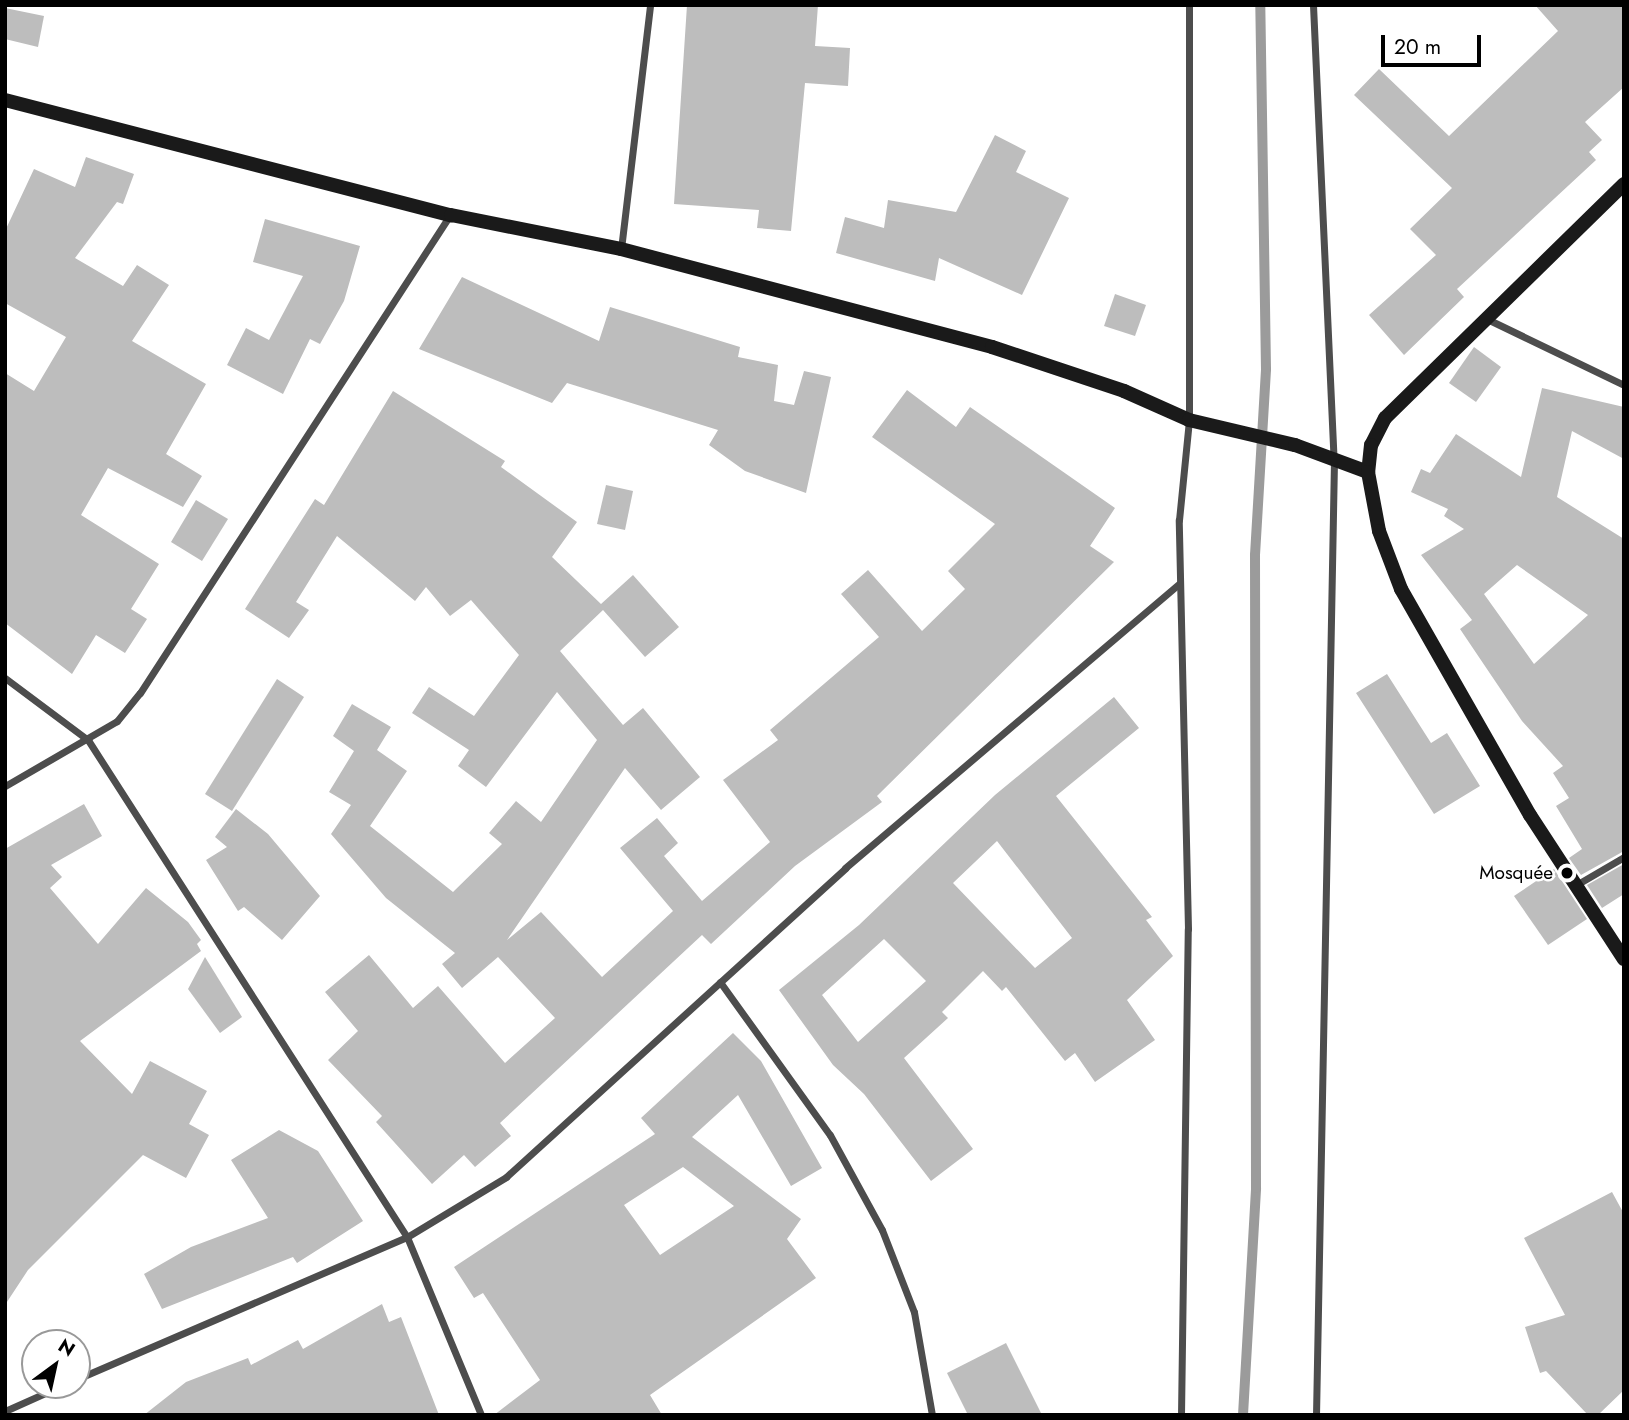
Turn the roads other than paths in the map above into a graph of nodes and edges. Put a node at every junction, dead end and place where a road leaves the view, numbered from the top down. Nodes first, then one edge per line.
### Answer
1 (650, 5) edge
2 (1189, 5) edge
3 (1313, 5) edge
4 (5, 100) edge
5 (1624, 184) edge
6 (451, 215) junction
7 (621, 250) junction
8 (1485, 318) junction
9 (1624, 385) edge
10 (1189, 420) junction
11 (1334, 461) junction
12 (1368, 472) junction
13 (1179, 584) junction
14 (5, 678) edge
15 (89, 740) junction
16 (5, 786) edge
17 (1624, 857) edge
18 (1576, 886) junction
19 (1624, 958) edge
20 (720, 982) junction
21 (407, 1237) junction
22 (91, 1373) edge
23 (31, 1399) edge
24 (5, 1410) edge
25 (481, 1415) edge
26 (932, 1415) edge
27 (1181, 1415) edge
28 (1316, 1415) edge

1 - 7 street
2 - 10 street
3 - 11 street
4 - 6 street
5 - 8 street
6 - 7 street
6 - 15 street
7 - 10 street
8 - 9 street
8 - 12 street
10 - 11 street
10 - 13 street
11 - 12 street
11 - 28 street
12 - 18 street
13 - 20 street
13 - 27 street
14 - 15 street
15 - 16 street
15 - 21 street
17 - 18 street
18 - 19 street
20 - 21 street
20 - 26 street
21 - 22 street
21 - 25 street
23 - 24 street

